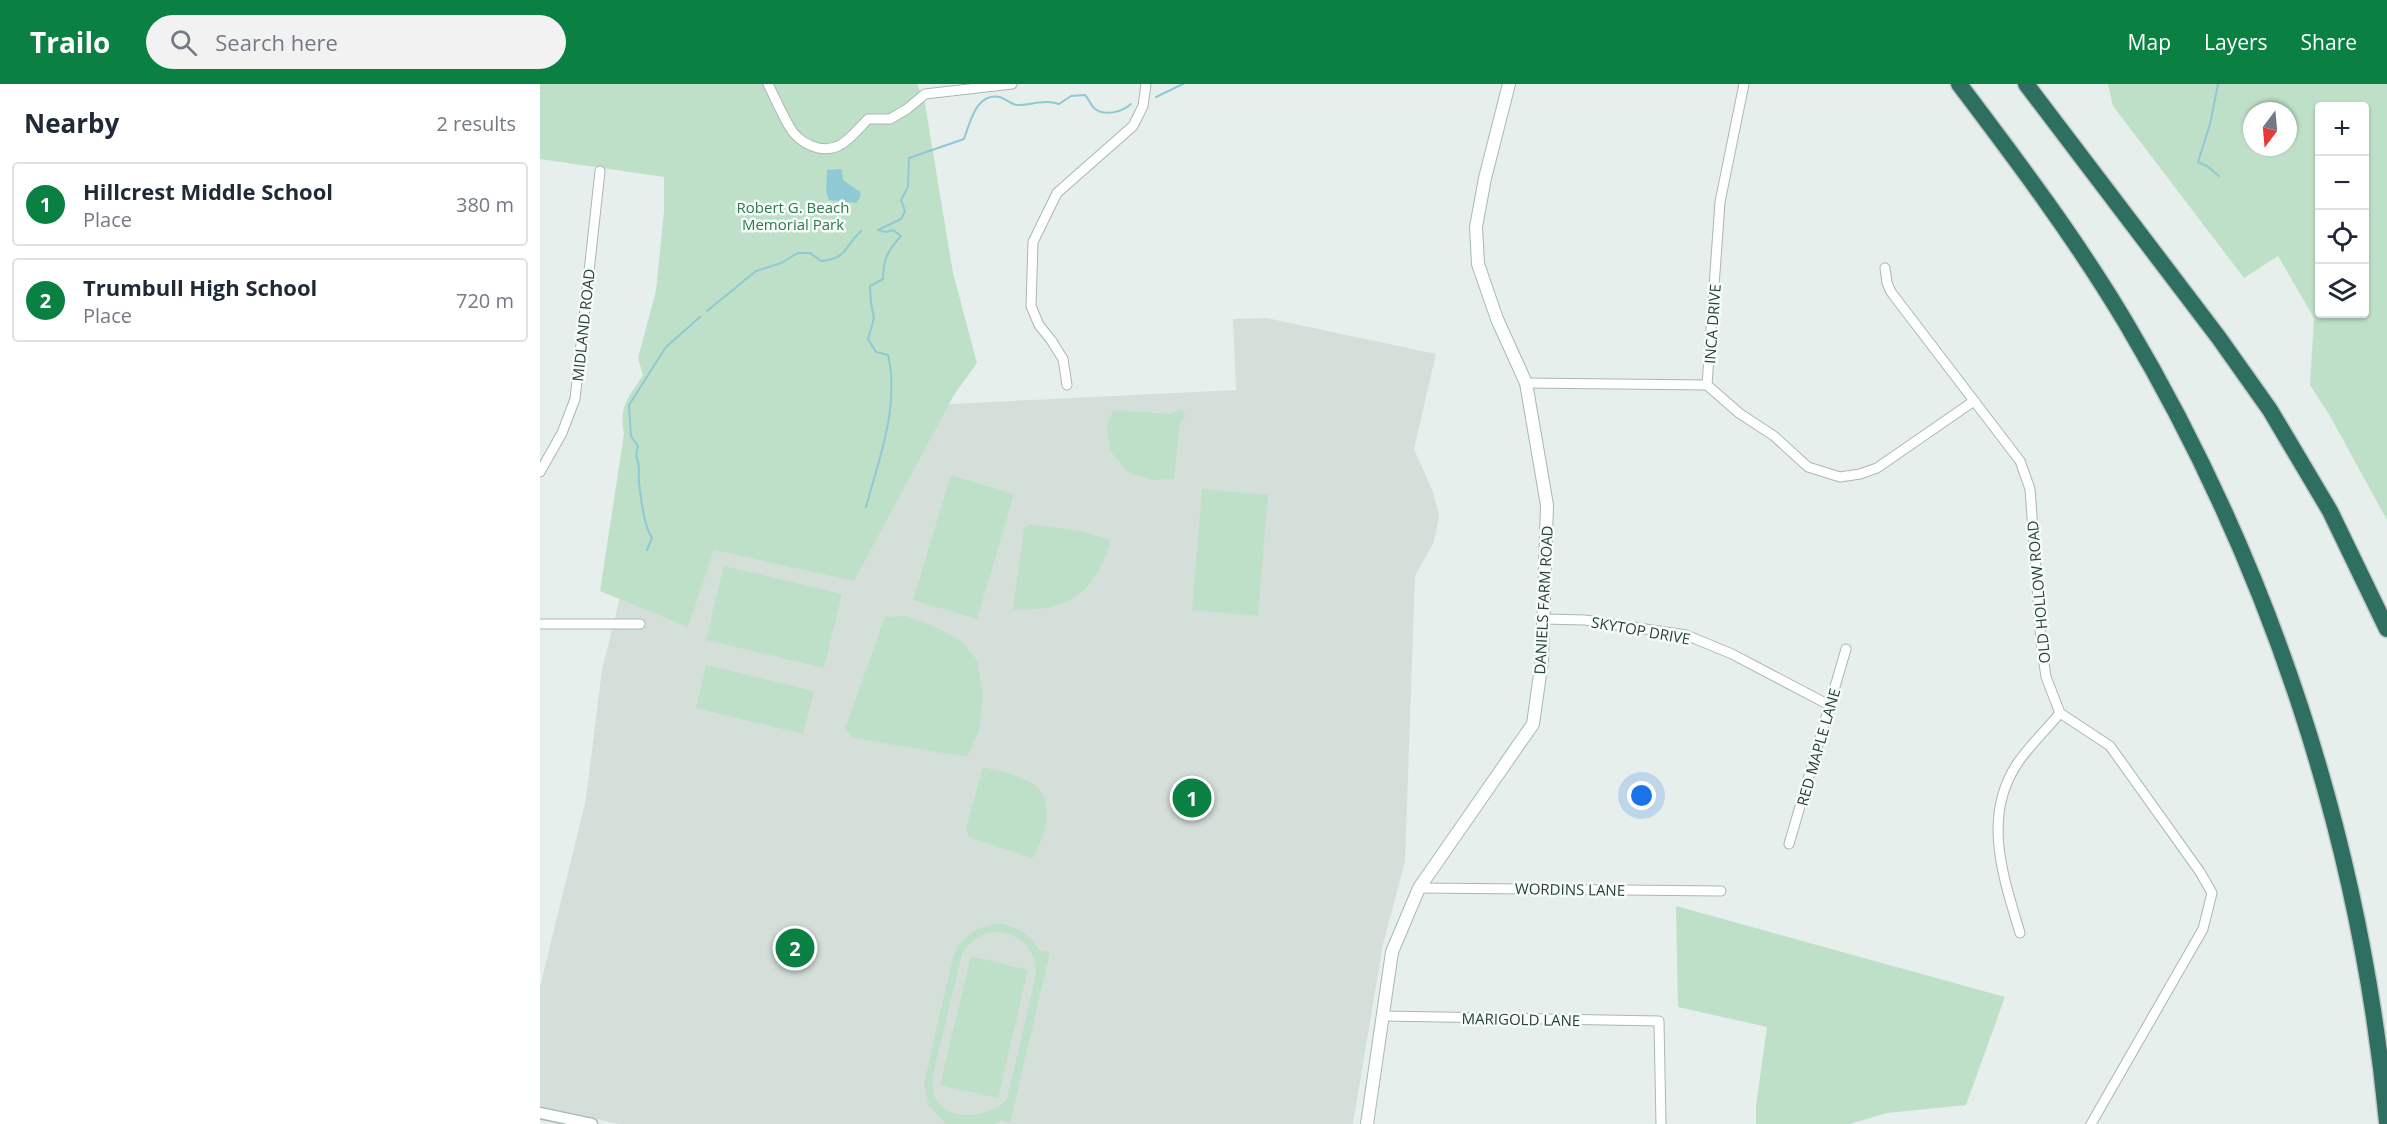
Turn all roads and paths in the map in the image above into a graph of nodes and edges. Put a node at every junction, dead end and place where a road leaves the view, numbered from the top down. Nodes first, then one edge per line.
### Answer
1 (768, 84) edge
2 (925, 84) edge
3 (1012, 84) edge
4 (1146, 84) edge
5 (1509, 84) edge
6 (1744, 84) edge
7 (1949, 84) edge
8 (1959, 84) edge
9 (2026, 84) edge
10 (2040, 84) edge
11 (925, 94) junction
12 (600, 171) dead end
13 (2027, 174) junction
14 (2130, 221) junction
15 (1885, 268) dead end
16 (1526, 383) junction
17 (1067, 385) dead end
18 (1707, 385) junction
19 (1974, 401) junction
20 (540, 472) edge
21 (1544, 619) junction
22 (540, 624) edge
23 (640, 624) dead end
24 (2387, 629) edge
25 (1846, 649) dead end
26 (1829, 705) junction
27 (2060, 712) junction
28 (1789, 844) dead end
29 (1419, 888) junction
30 (1720, 891) dead end
31 (2020, 933) dead end
32 (1383, 1016) junction
33 (540, 1113) edge
34 (2387, 1122) edge
35 (592, 1124) edge
36 (1367, 1124) edge
37 (1661, 1124) edge
38 (2091, 1124) edge

1 - 11 street
2 - 11 street
3 - 11 street
4 - 17 street
5 - 16 main road, DANIELS FARM ROAD
6 - 18 street, INCA DRIVE
7 - 13 highway
8 - 13 highway
9 - 14 highway
10 - 14 highway
12 - 20 street, MIDLAND ROAD
13 - 34 highway
14 - 24 highway
15 - 19 street, OLD HOLLOW ROAD
16 - 18 street, INCA DRIVE
16 - 21 main road, DANIELS FARM ROAD
18 - 19 street
19 - 27 street, OLD HOLLOW ROAD
21 - 26 street, SKYTOP DRIVE
21 - 29 main road, DANIELS FARM ROAD
22 - 23 street
25 - 26 street, RED MAPLE LANE
26 - 28 street, RED MAPLE LANE
27 - 31 street
27 - 38 street
29 - 30 street, WORDINS LANE
29 - 32 main road, DANIELS FARM ROAD
32 - 36 main road, DANIELS FARM ROAD
32 - 37 street, MARIGOLD LANE
33 - 35 street

